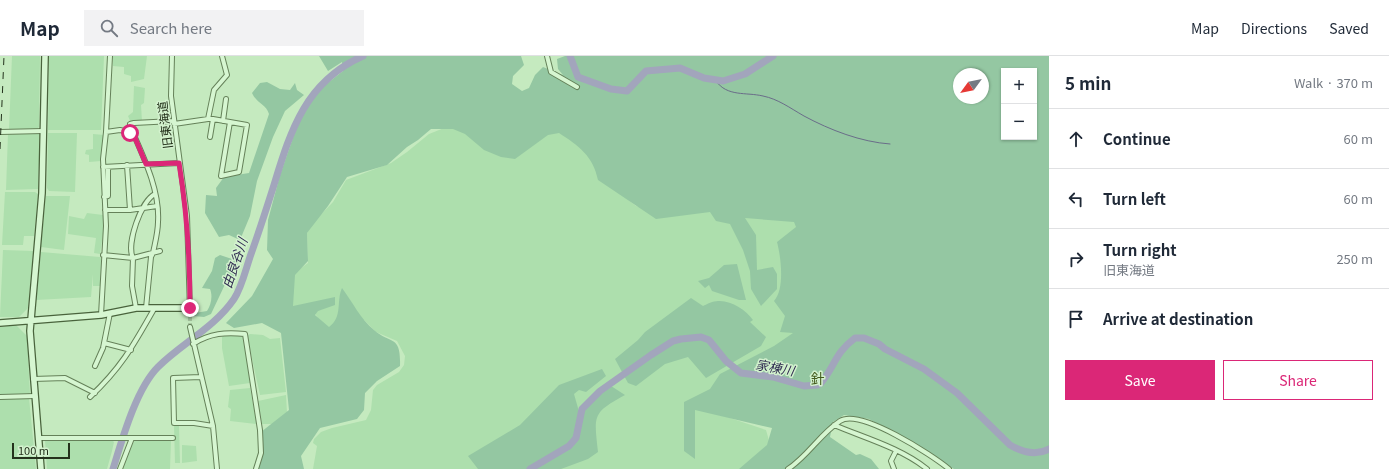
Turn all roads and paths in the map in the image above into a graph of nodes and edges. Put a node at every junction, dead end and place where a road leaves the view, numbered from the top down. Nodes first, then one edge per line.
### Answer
1 (45, 56) edge
2 (110, 56) edge
3 (172, 56) edge
4 (222, 56) edge
5 (547, 56) edge
6 (577, 87) dead end
7 (226, 99) dead end
8 (208, 119) junction
9 (213, 119) junction
10 (223, 121) junction
11 (174, 122) junction
12 (230, 122) junction
13 (43, 131) junction
14 (0, 132) edge
15 (106, 132) junction
16 (133, 133) junction
17 (210, 137) dead end
18 (179, 163) junction
19 (146, 164) junction
20 (127, 165) junction
21 (103, 167) junction
22 (108, 167) junction
23 (155, 194) junction
24 (104, 197) junction
25 (157, 206) junction
26 (142, 208) junction
27 (105, 210) junction
28 (130, 210) junction
29 (160, 251) dead end
30 (153, 253) junction
31 (103, 255) junction
32 (133, 258) junction
33 (136, 308) junction
34 (146, 308) junction
35 (154, 309) junction
36 (190, 310) joint
37 (110, 313) junction
38 (101, 315) junction
39 (30, 322) junction
40 (0, 323) edge
41 (190, 327) tunnel mouth
42 (104, 343) junction
43 (193, 343) junction
44 (131, 350) junction
45 (95, 366) dead end
46 (201, 377) junction
47 (33, 379) junction
48 (95, 393) junction
49 (35, 396) junction
50 (0, 397) edge
51 (90, 397) dead end
52 (834, 425) junction
53 (213, 426) junction
54 (39, 438) junction
55 (131, 438) junction
56 (173, 438) dead end
57 (896, 451) junction
58 (40, 469) edge
59 (120, 469) edge
60 (217, 469) edge
61 (256, 469) edge
62 (788, 469) edge
63 (894, 469) edge
64 (927, 469) edge
65 (949, 469) edge

1 - 13 street
2 - 15 street
3 - 11 street, 旧東海道
4 - 8 street
5 - 6 street
7 - 10 street
8 - 9 street
8 - 11 street
9 - 10 street
9 - 17 street
10 - 12 street
11 - 16 street
11 - 18 street, 旧東海道
12 - 12 street
13 - 14 street
13 - 39 street
15 - 16 street
15 - 21 street
16 - 19 street
18 - 19 street
18 - 36 street, 旧東海道
19 - 20 street
19 - 23 street
20 - 22 street
20 - 28 street
21 - 22 street
21 - 24 street
22 - 24 street
23 - 25 street
23 - 26 street
24 - 27 street
25 - 26 street
25 - 30 street
26 - 28 street
26 - 32 street
27 - 28 street
27 - 31 street
29 - 30 street
30 - 32 street
30 - 34 street
31 - 32 street
31 - 38 street
32 - 33 street
33 - 34 street
33 - 37 street
34 - 35 street
35 - 36 street
35 - 44 street
37 - 38 street
37 - 42 street
38 - 39 street
39 - 40 street
39 - 47 street
41 - 43 street
42 - 44 street
42 - 45 street
43 - 46 street
43 - 61 street
44 - 48 street
46 - 53 street
46 - 53 street
47 - 48 street
47 - 49 street
48 - 51 street
49 - 50 street
49 - 54 street
52 - 57 street
52 - 62 street
52 - 65 street
53 - 60 street
54 - 55 street
54 - 58 street
55 - 56 street
55 - 59 street
57 - 63 street
57 - 64 street

